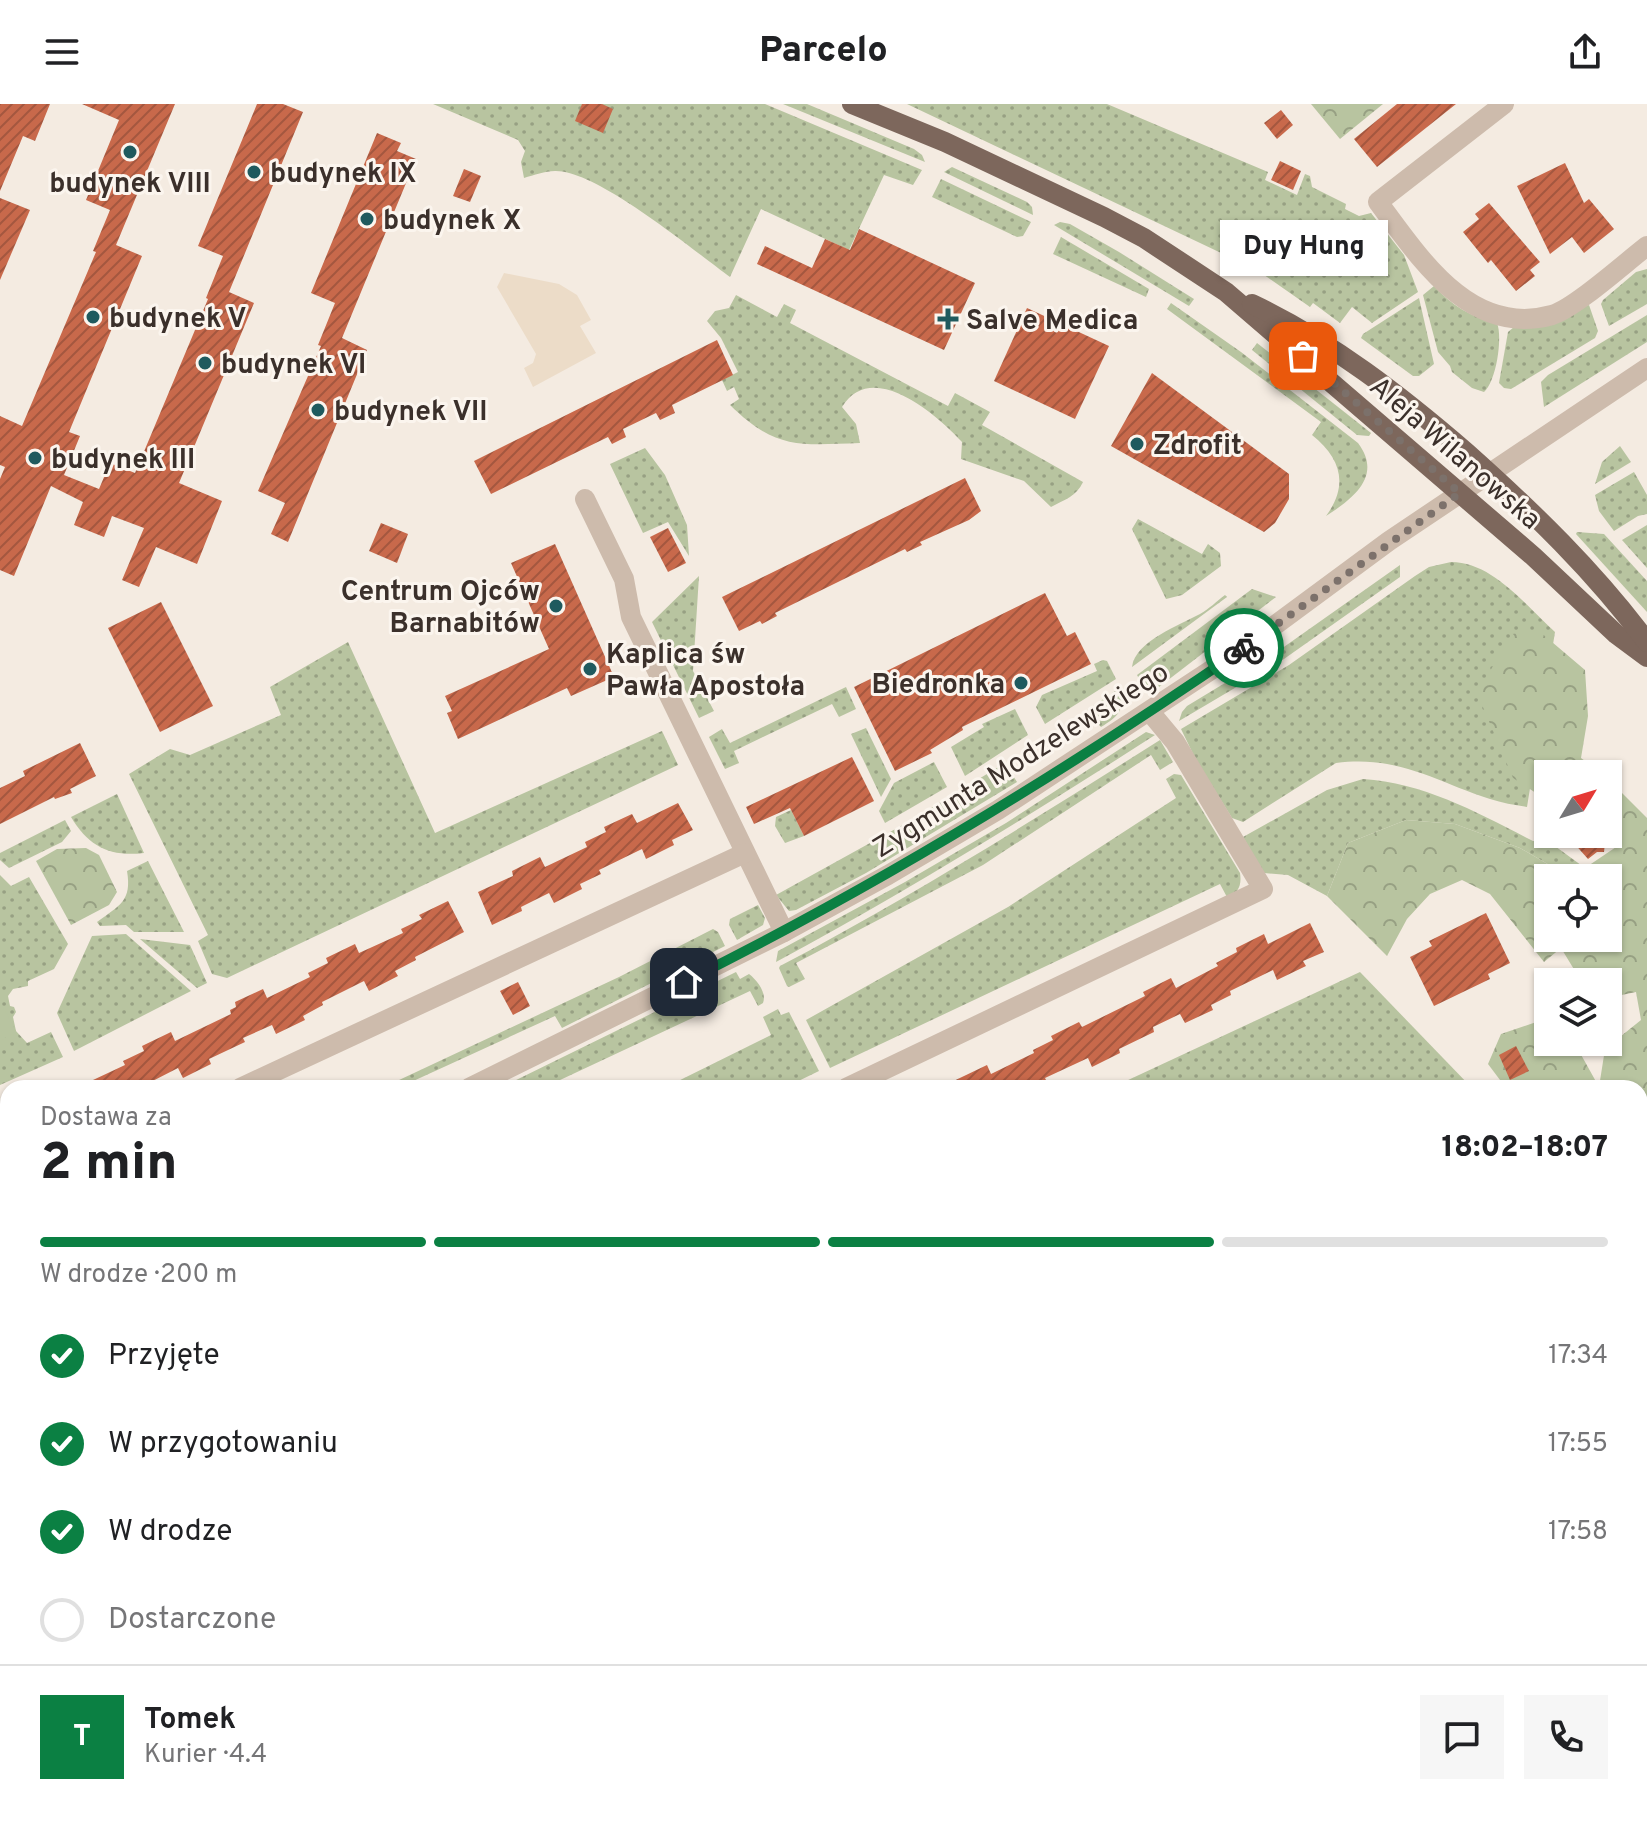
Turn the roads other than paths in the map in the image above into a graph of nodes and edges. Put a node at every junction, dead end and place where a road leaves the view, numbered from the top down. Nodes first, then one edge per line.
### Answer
1 (852, 104) edge
2 (1504, 104) edge
3 (1647, 246) edge
4 (1226, 292) junction
5 (1647, 368) edge
6 (1489, 473) junction
7 (1460, 493) junction
8 (585, 499) dead end
9 (1647, 642) edge
10 (1647, 657) edge
11 (1150, 712) junction
12 (745, 853) junction
13 (784, 932) junction
14 (257, 1080) edge
15 (485, 1080) edge
16 (863, 1080) edge

1 - 4 main road, Aleja Wilanowska
2 - 3 street
4 - 6 main road, Aleja Wilanowska
4 - 7 main road, Aleja Wilanowska
5 - 6 street, Zygmunta Modzelewskiego
6 - 7 street, Zygmunta Modzelewskiego
6 - 9 main road, Aleja Wilanowska
7 - 10 main road, Aleja Wilanowska
7 - 11 street, Zygmunta Modzelewskiego
8 - 12 street
11 - 13 street, Zygmunta Modzelewskiego
11 - 16 street
12 - 13 street
12 - 14 street
13 - 15 street, Zygmunta Modzelewskiego

